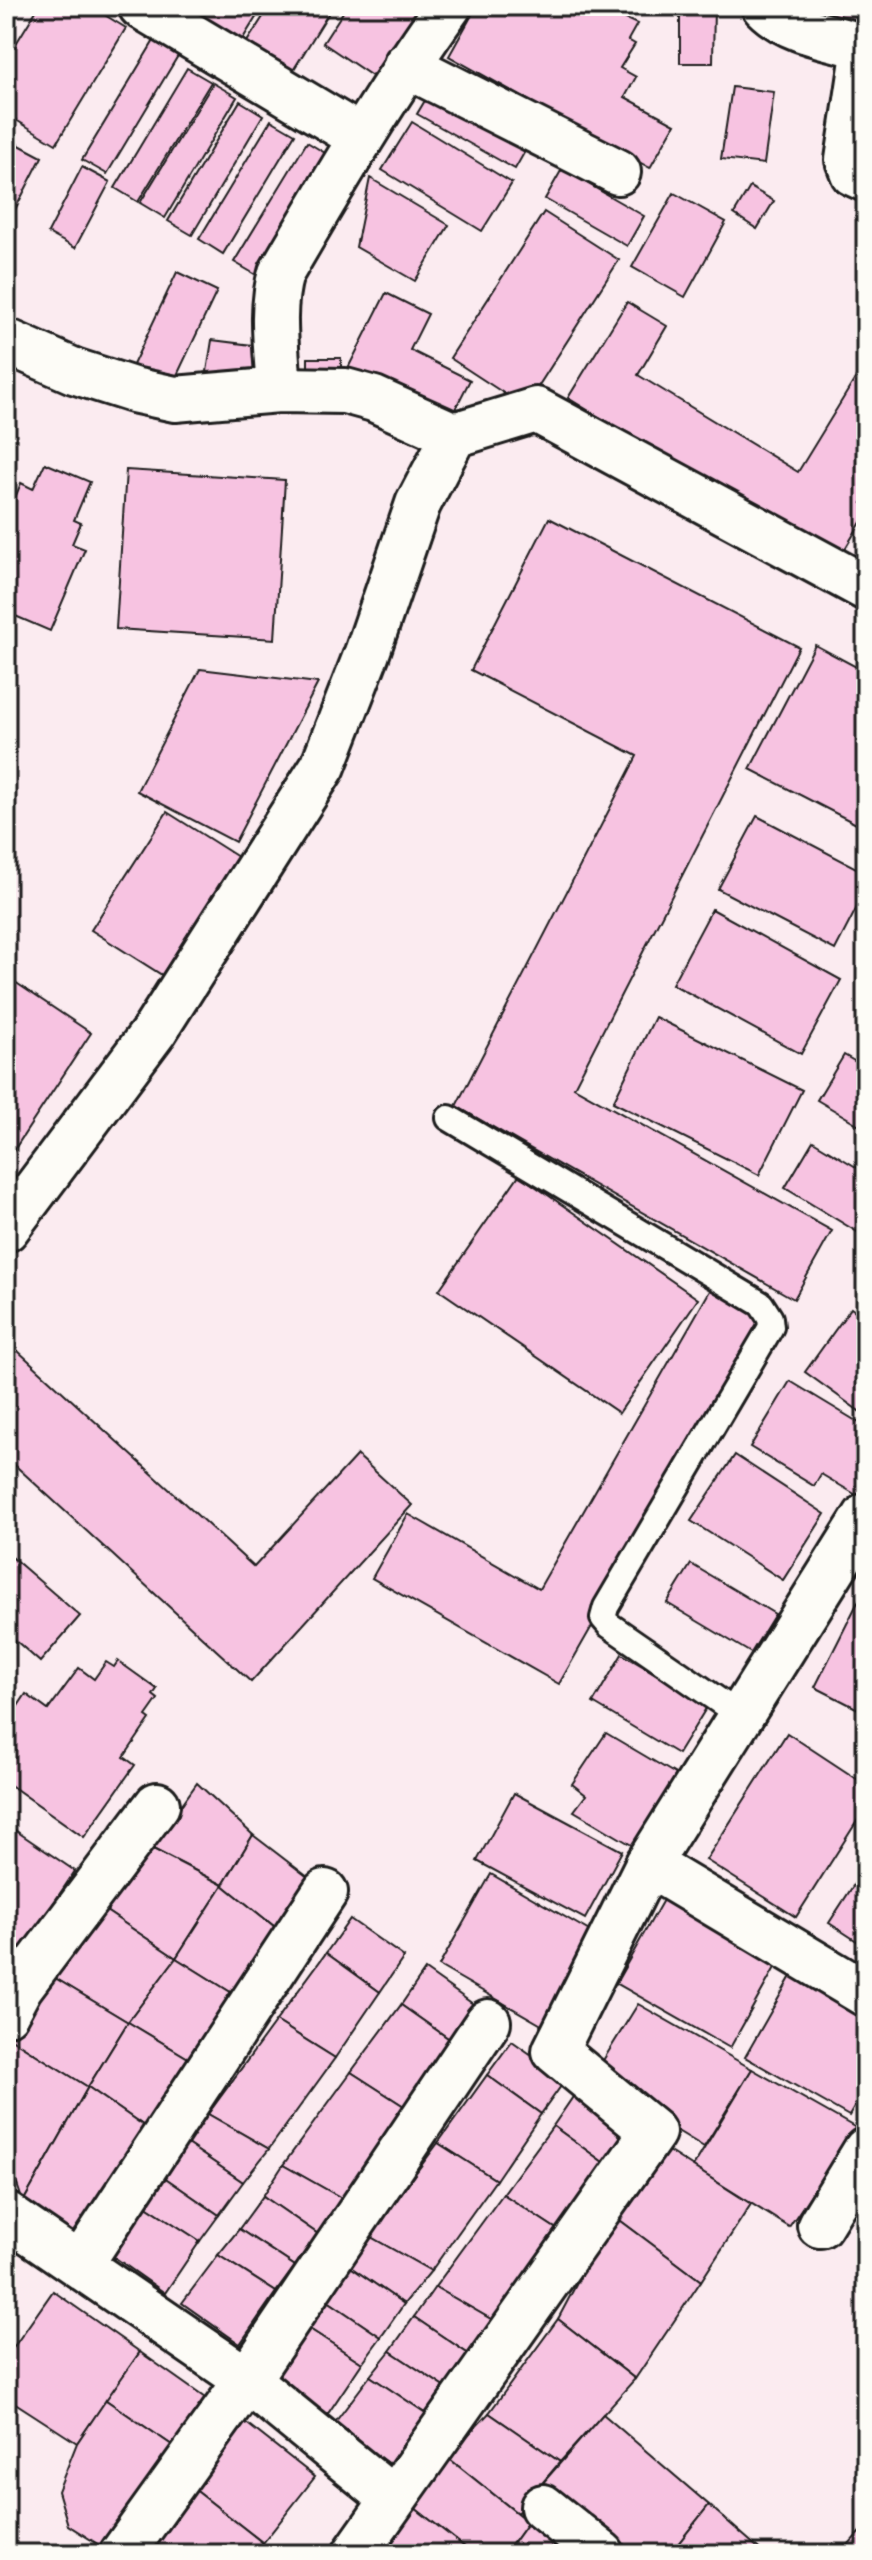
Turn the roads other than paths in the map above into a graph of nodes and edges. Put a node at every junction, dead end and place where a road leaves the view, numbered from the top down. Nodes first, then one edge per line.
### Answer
1 (141, 6) edge
2 (449, 6) edge
3 (764, 6) edge
4 (866, 47) edge
5 (406, 65) junction
6 (360, 137) junction
7 (618, 172) dead end
8 (866, 179) edge
9 (6, 341) edge
10 (279, 390) junction
11 (454, 435) junction
12 (866, 588) edge
13 (449, 1118) dead end
14 (6, 1229) edge
15 (866, 1516) edge
16 (741, 1716) junction
17 (157, 1805) dead end
18 (648, 1864) junction
19 (325, 1892) dead end
20 (866, 1994) edge
21 (6, 2013) edge
22 (488, 2022) dead end
23 (866, 2150) edge
24 (6, 2215) edge
25 (820, 2225) dead end
26 (80, 2265) junction
27 (247, 2380) junction
28 (393, 2499) junction
29 (543, 2507) dead end
30 (122, 2554) edge
31 (355, 2554) edge
32 (602, 2554) edge

1 - 6 street
2 - 5 street
3 - 4 street
4 - 8 street
5 - 6 street
5 - 7 street
6 - 10 street
9 - 10 street
10 - 11 street
11 - 12 street
11 - 14 street
13 - 16 lane
15 - 16 street
16 - 18 street
17 - 21 street
18 - 20 street
18 - 28 street
19 - 26 street
22 - 27 street
23 - 25 street
24 - 26 street
26 - 27 street
27 - 28 street
27 - 30 street
28 - 31 street
29 - 32 street

